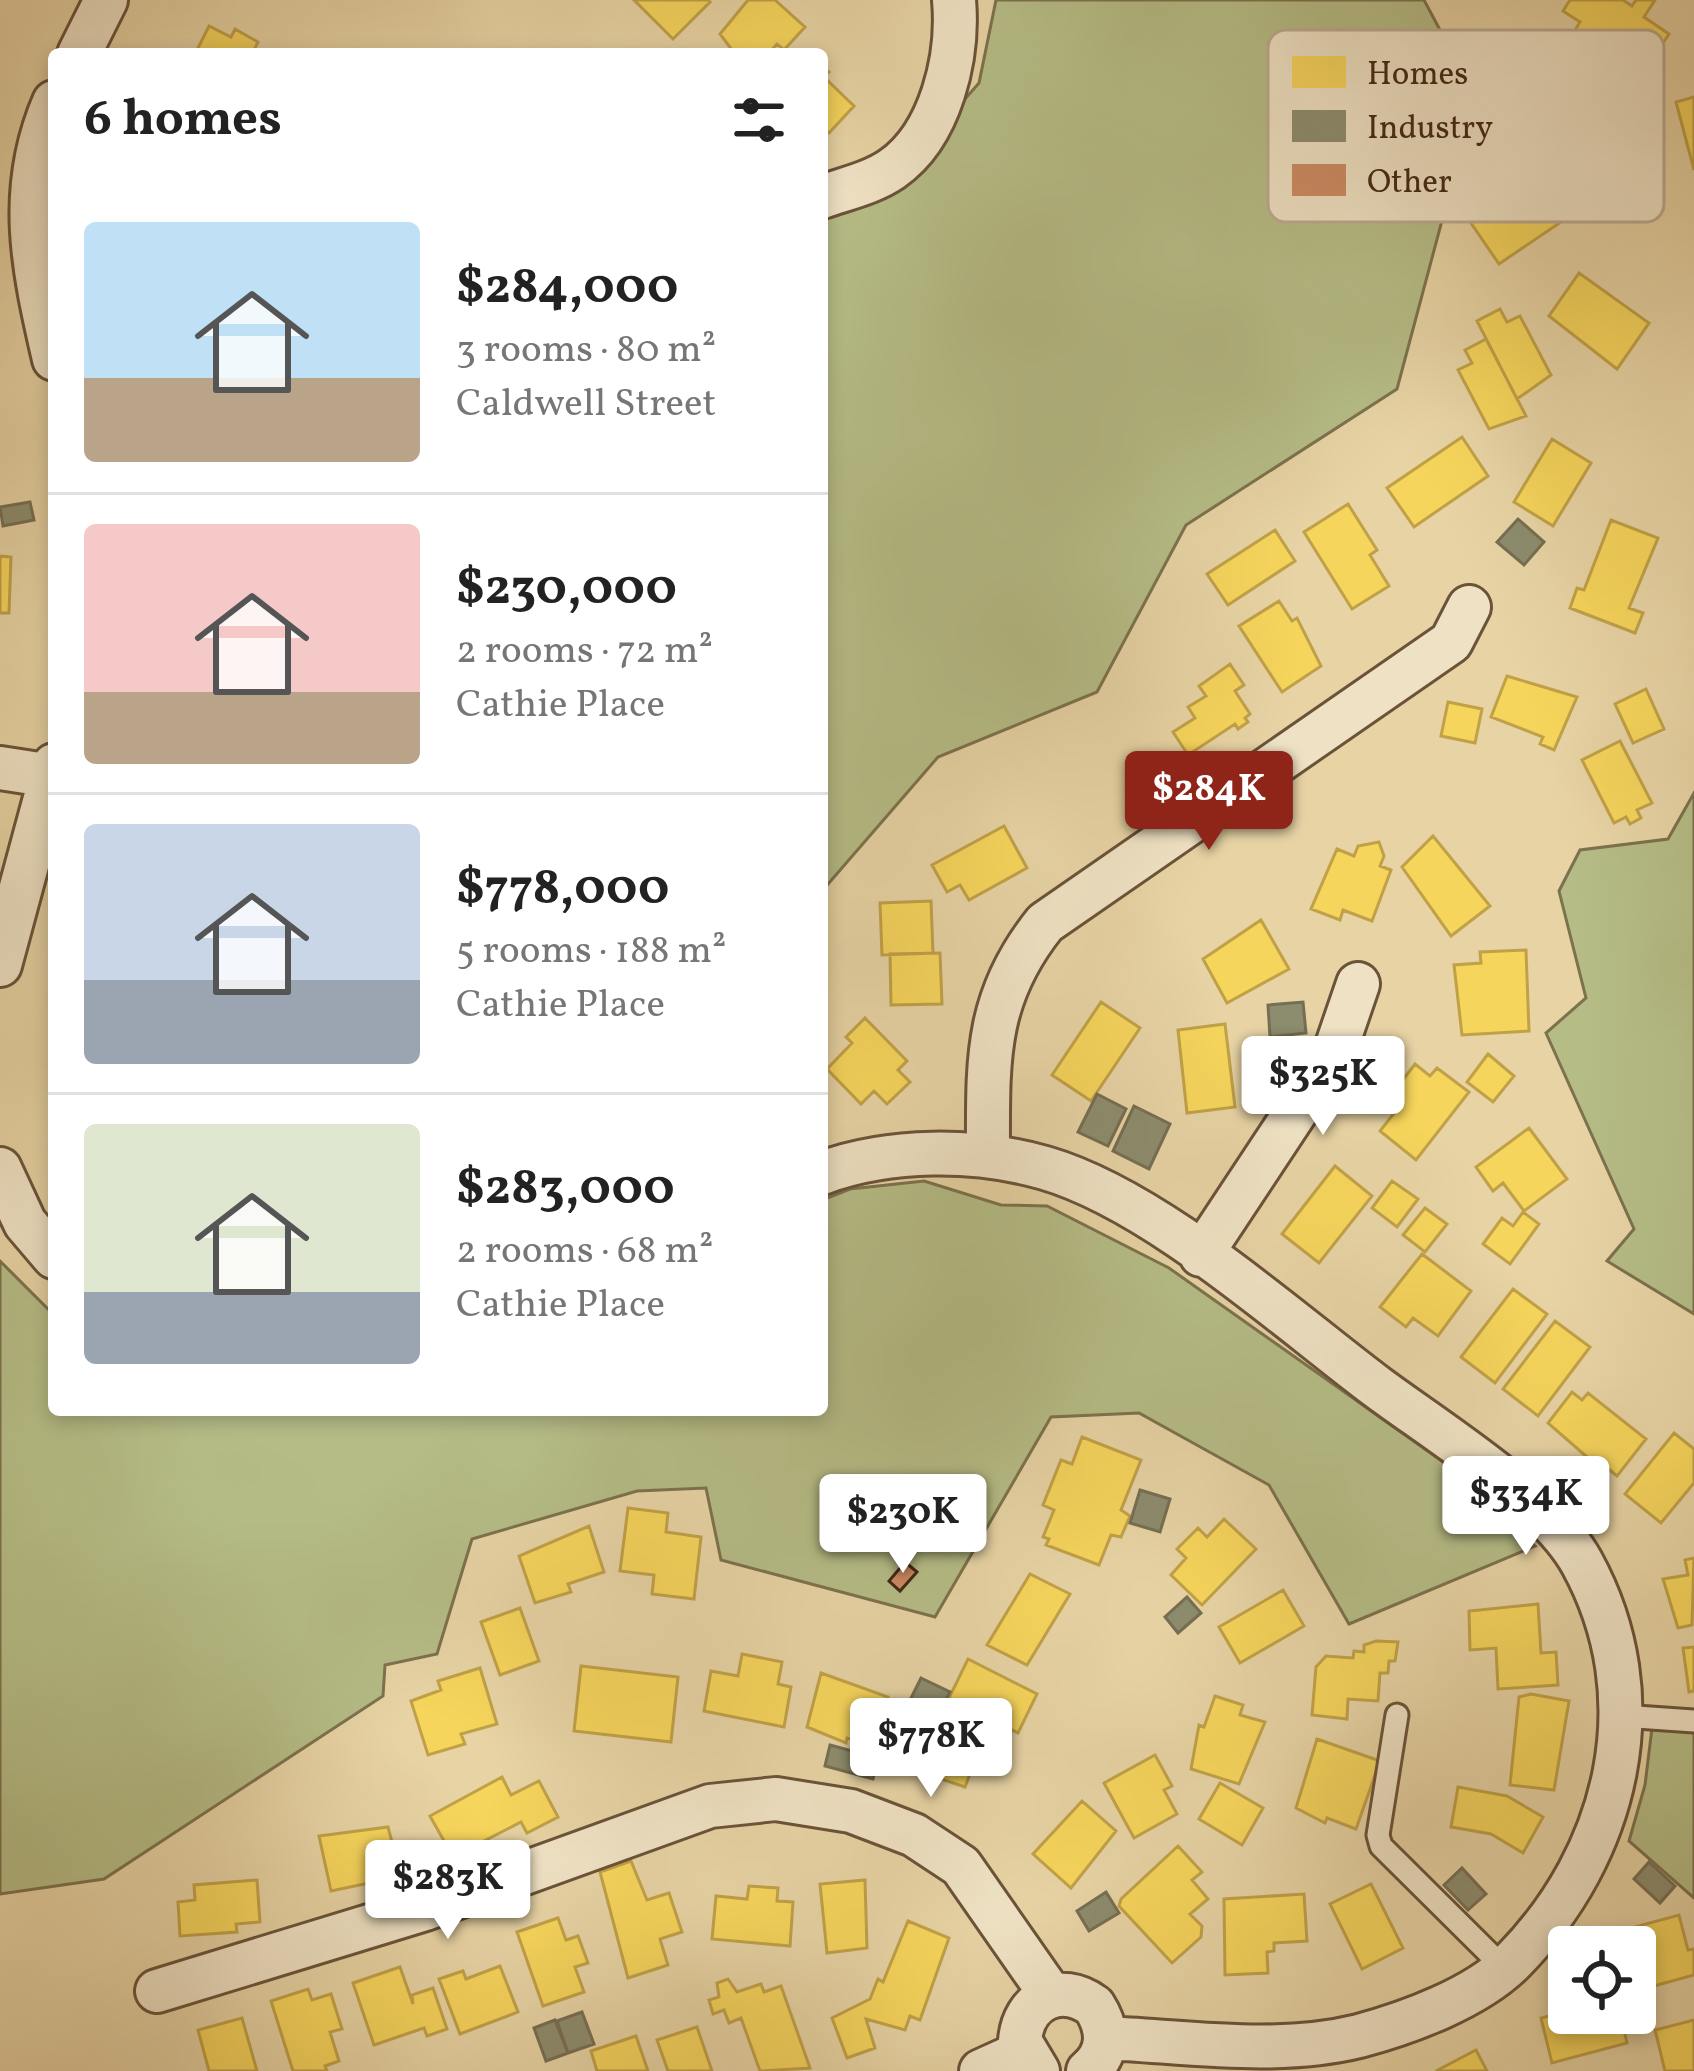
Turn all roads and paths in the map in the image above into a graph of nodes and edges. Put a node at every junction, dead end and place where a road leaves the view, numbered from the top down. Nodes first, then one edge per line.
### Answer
1 (106, 0) edge
2 (954, 0) edge
3 (82, 48) edge
4 (48, 117) edge
5 (828, 195) edge
6 (48, 332) edge
7 (1469, 607) dead end
8 (0, 768) edge
9 (48, 770) edge
10 (48, 788) edge
11 (0, 964) edge
12 (1358, 984) dead end
13 (988, 1155) junction
14 (0, 1169) edge
15 (828, 1172) edge
16 (48, 1251) edge
17 (1201, 1255) junction
18 (1397, 1715) dead end
19 (1622, 1716) junction
20 (1694, 1721) edge
21 (1504, 1969) junction
22 (157, 1991) dead end
23 (1051, 1995) junction
24 (1097, 2055) edge
25 (1030, 2062) edge
26 (982, 2071) edge

1 - 3 street
2 - 5 street
4 - 6 street
7 - 13 street
8 - 9 street
10 - 11 street
12 - 17 street
13 - 15 street
13 - 17 street
14 - 16 street
17 - 19 street
18 - 21 lane
19 - 20 lane
19 - 21 street
21 - 24 street
22 - 23 street
23 - 24 street
23 - 25 street
25 - 26 street

